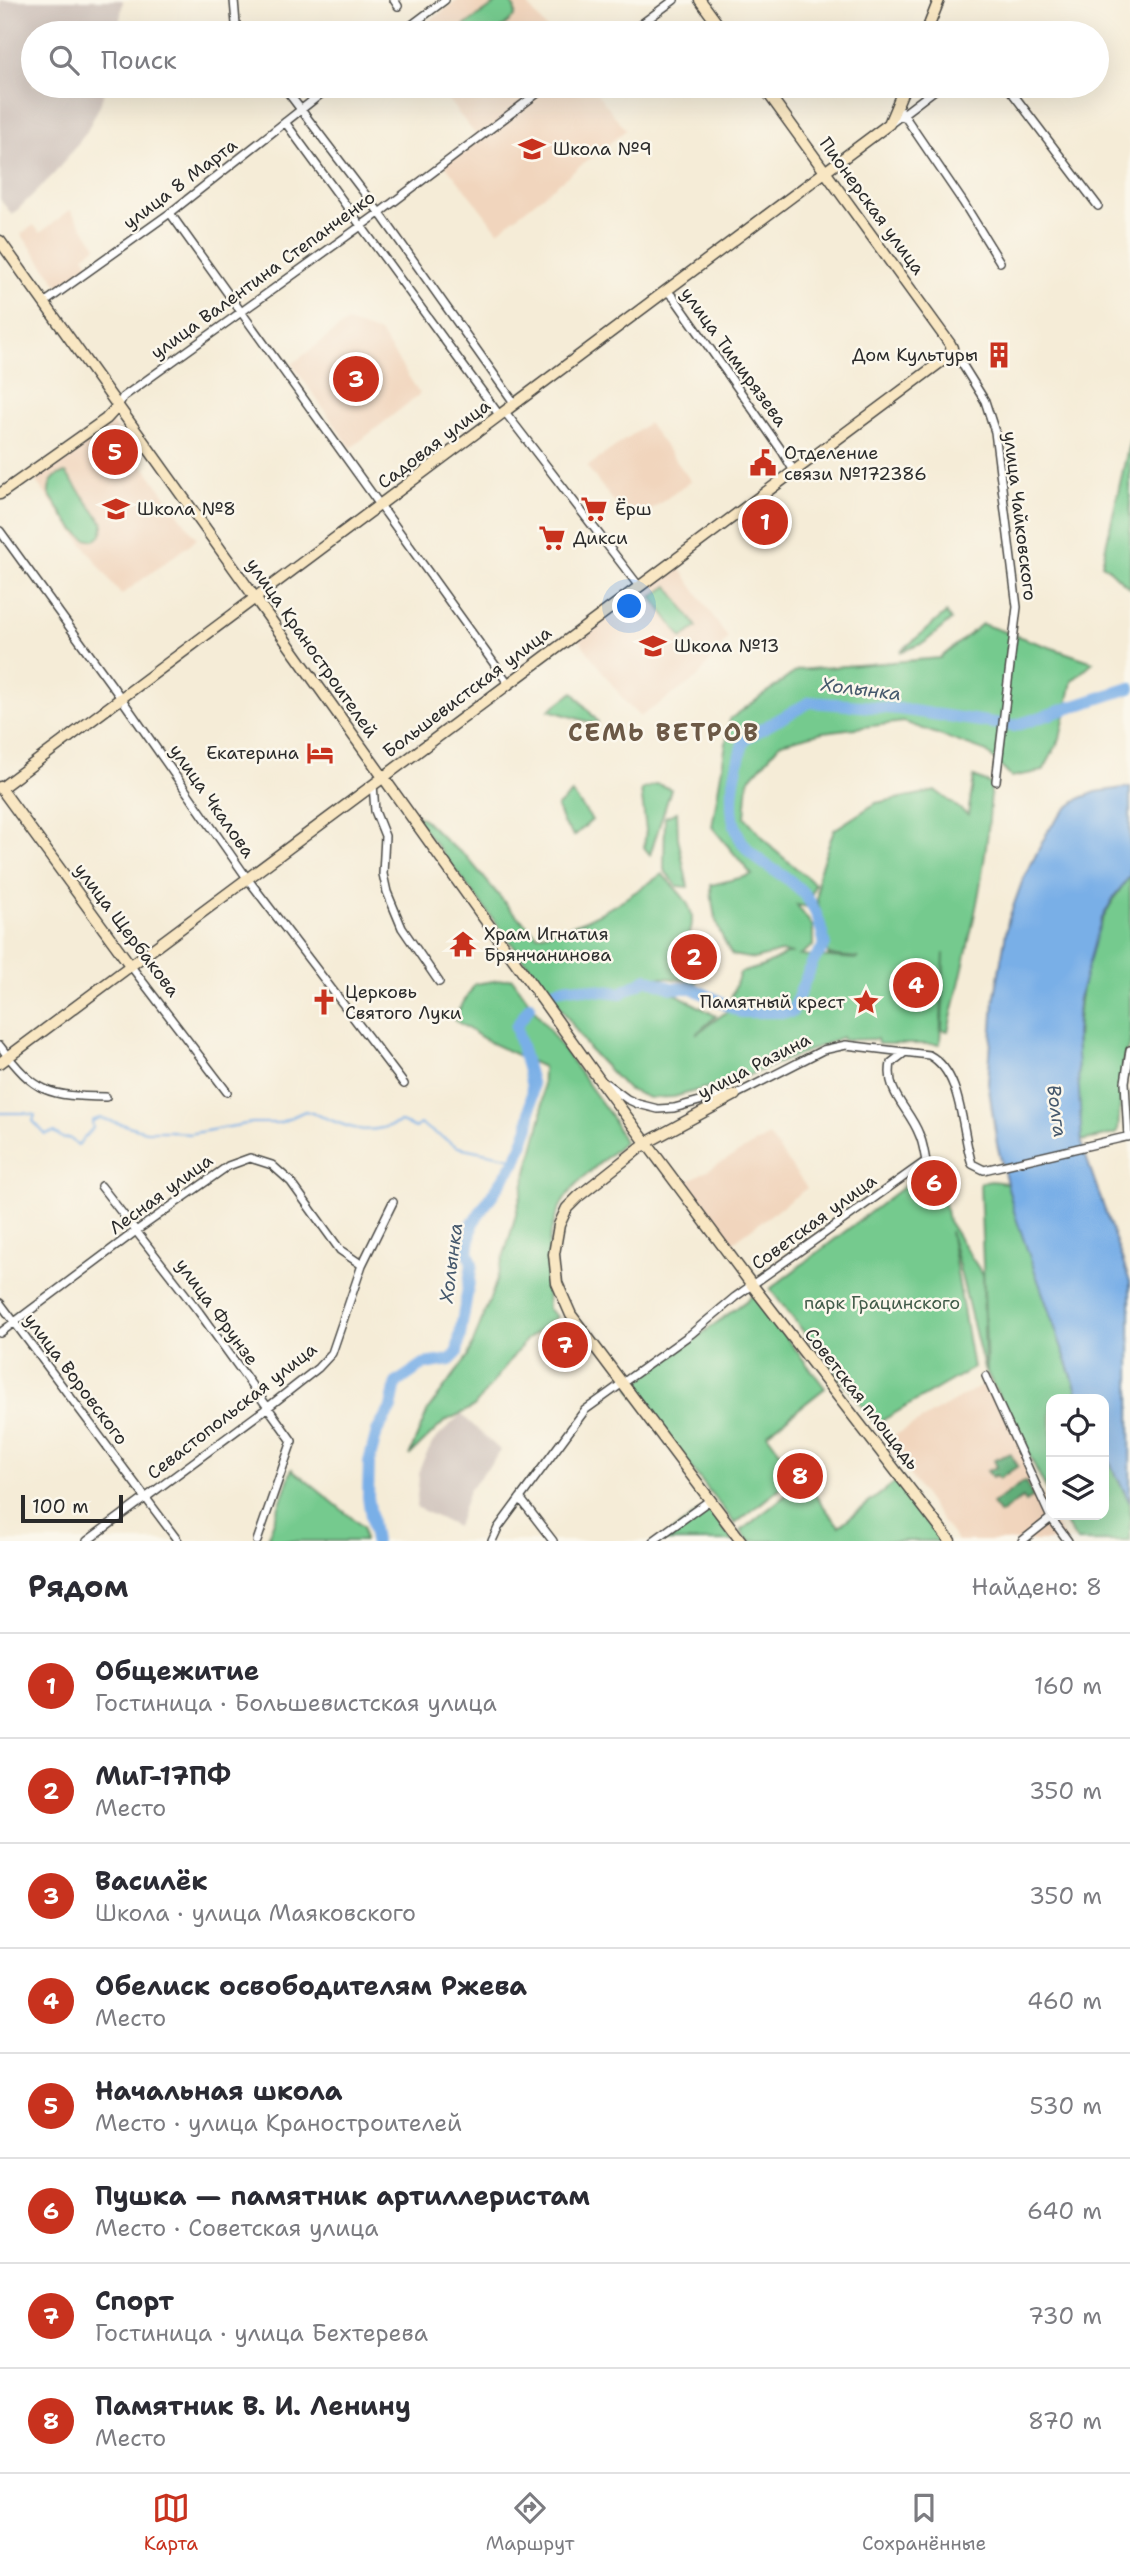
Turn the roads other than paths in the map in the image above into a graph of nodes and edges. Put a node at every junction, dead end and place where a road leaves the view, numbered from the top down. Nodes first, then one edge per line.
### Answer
1 (233, 0) edge
2 (445, 0) edge
3 (674, 0) edge
4 (700, 0) edge
5 (937, 1) edge
6 (236, 21) edge
7 (417, 21) edge
8 (645, 21) edge
9 (715, 21) edge
10 (930, 21) edge
11 (292, 98) edge
12 (315, 98) edge
13 (531, 98) edge
14 (772, 98) edge
15 (902, 98) edge
16 (919, 98) edge
17 (1016, 98) edge
18 (301, 109) junction
19 (900, 109) junction
20 (285, 122) junction
21 (825, 171) junction
22 (1098, 206) dead end
23 (170, 213) junction
24 (379, 214) junction
25 (360, 226) junction
26 (0, 241) edge
27 (1000, 262) dead end
28 (666, 290) junction
29 (44, 303) junction
30 (241, 312) junction
31 (952, 348) junction
32 (515, 404) junction
33 (118, 406) junction
34 (502, 414) junction
35 (796, 475) junction
36 (0, 494) edge
37 (381, 507) junction
38 (0, 531) edge
39 (638, 585) junction
40 (256, 599) junction
41 (508, 683) junction
42 (121, 698) junction
43 (377, 780) junction
44 (996, 782) dead end
45 (0, 788) edge
46 (247, 878) junction
47 (130, 965) junction
48 (439, 982) dead end
49 (0, 1046) edge
50 (1130, 1051) edge
51 (904, 1053) junction
52 (4, 1060) edge
53 (592, 1069) junction
54 (404, 1084) dead end
55 (227, 1093) dead end
56 (735, 1096) junction
57 (106, 1097) dead end
58 (1129, 1137) edge
59 (646, 1143) junction
60 (102, 1186) dead end
61 (393, 1202) dead end
62 (136, 1231) junction
63 (362, 1265) junction
64 (752, 1286) junction
65 (0, 1303) edge
66 (14, 1322) junction
67 (0, 1333) edge
68 (986, 1376) dead end
69 (622, 1384) junction
70 (267, 1408) junction
71 (145, 1498) junction
72 (520, 1498) junction
73 (710, 1500) junction
74 (1046, 1507) edge
75 (1048, 1520) edge
76 (1052, 1520) edge
77 (87, 1541) edge
78 (178, 1541) edge
79 (257, 1541) edge
80 (492, 1541) edge
81 (553, 1541) edge
82 (653, 1541) edge
83 (741, 1541) edge
84 (950, 1541) edge
85 (1022, 1541) edge
86 (1068, 1541) edge

1 - 6 street
2 - 7 street
3 - 8 street
4 - 9 street
5 - 10 street
11 - 18 street
12 - 18 street, улица 8 Марта
13 - 24 street, улица Валентина Степанченко
14 - 21 street, Пионерская улица
15 - 19 street
16 - 19 street
17 - 22 street
18 - 20 street, улица 8 Марта
18 - 24 street
19 - 21 street, Садовая улица
19 - 27 street
20 - 23 street, улица 8 Марта
20 - 25 street
21 - 28 street, Садовая улица
21 - 31 street, Пионерская улица
23 - 29 street, улица 8 Марта
23 - 30 street
24 - 25 street, улица Валентина Степанченко
24 - 32 street
25 - 30 street, улица Валентина Степанченко
25 - 34 street
26 - 29 street, улица Краностроителей
28 - 32 street, Садовая улица
28 - 35 street, улица Тимирязева
29 - 33 street, улица Краностроителей
30 - 33 street, улица Валентина Степанченко
30 - 37 street
31 - 35 street, Большевистская улица
31 - 44 street, улица Чайковского
32 - 34 street, Садовая улица
33 - 36 street, улица Валентина Степанченко
33 - 40 street, улица Краностроителей
34 - 37 street, Садовая улица
34 - 39 street
35 - 39 street, Большевистская улица
37 - 40 street, Садовая улица
37 - 41 street
38 - 42 street, улица Чкалова
39 - 41 street, Большевистская улица
40 - 42 street, Садовая улица
40 - 43 street, улица Краностроителей
41 - 43 street, Большевистская улица
42 - 45 street, Садовая улица
42 - 46 street, улица Чкалова
43 - 46 street, Большевистская улица
43 - 48 street
43 - 53 street, улица Краностроителей
45 - 47 street, улица Щербакова
46 - 47 street, Большевистская улица
46 - 54 street, улица Чкалова
47 - 52 street, Большевистская улица
47 - 55 street, улица Щербакова
49 - 52 street
50 - 58 street
51 - 56 street, улица Разина
51 - 58 street, улица Разина
51 - 64 street, Советская улица
52 - 57 street
53 - 56 street
53 - 59 street, улица Краностроителей
56 - 59 street, улица Разина
59 - 64 street, Советская площадь
59 - 69 street, улица Разина
60 - 62 street, улица Фрунзе
61 - 63 street, Севастопольская улица
62 - 63 street, Лесная улица
62 - 66 street, Лесная улица
62 - 70 street, улица Фрунзе
63 - 70 street, Севастопольская улица
64 - 69 street, Советская улица
64 - 84 street, Советская площадь
65 - 66 street, улица Воровского
66 - 67 street, Лесная улица
66 - 71 street, улица Воровского
68 - 74 street
69 - 72 street, Советская улица
69 - 73 street
70 - 71 street, Севастопольская улица
70 - 79 street, улица Фрунзе
71 - 77 street, Севастопольская улица
71 - 78 street, улица Воровского
72 - 80 street, Советская улица
72 - 81 street
73 - 82 street
73 - 83 street
75 - 85 street
76 - 86 street

